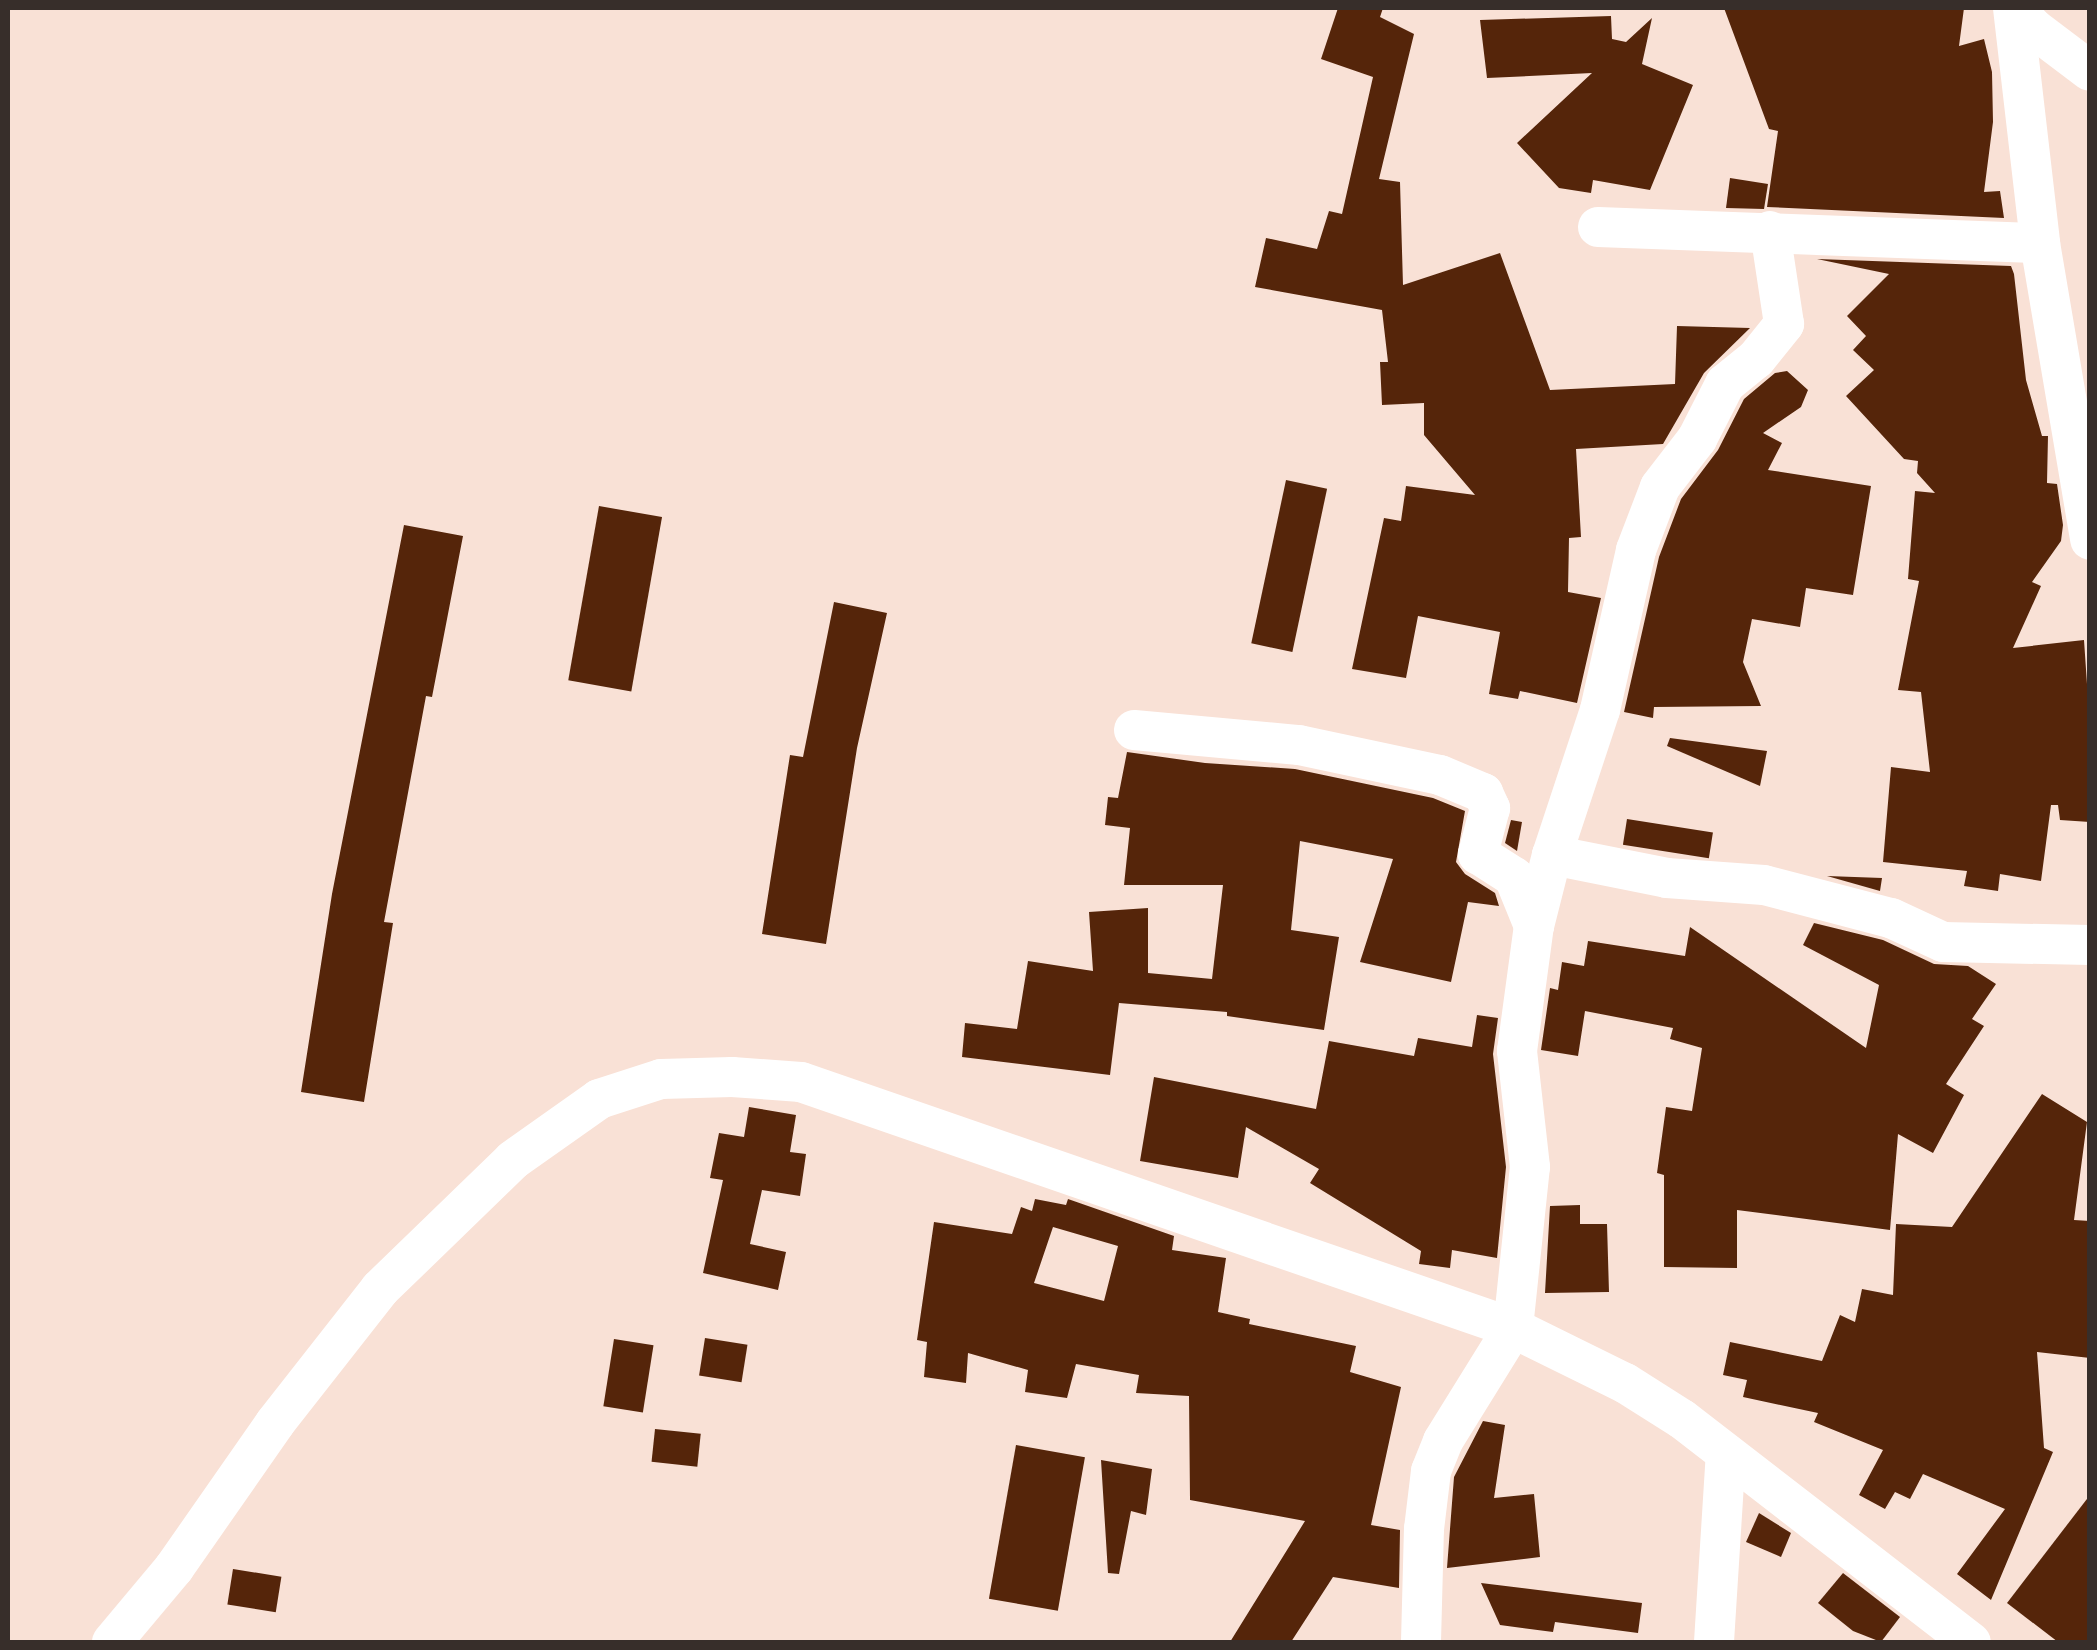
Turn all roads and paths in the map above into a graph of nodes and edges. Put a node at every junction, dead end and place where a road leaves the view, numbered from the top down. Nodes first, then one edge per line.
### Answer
1 (2014, 8) edge
2 (2090, 71) edge
3 (1598, 227) dead end
4 (1770, 231) junction
5 (2040, 243) junction
6 (2090, 540) edge
7 (1134, 730) dead end
8 (1552, 855) junction
9 (1534, 926) junction
10 (2090, 945) edge
11 (1513, 1328) junction
12 (1726, 1453) junction
13 (112, 1642) edge
14 (1421, 1642) edge
15 (1714, 1642) edge
16 (1972, 1642) edge

1 - 2 street
1 - 5 street
3 - 4 street
4 - 5 street
4 - 8 street
5 - 6 street
7 - 9 street
8 - 9 street
8 - 10 street
9 - 11 street
11 - 12 street
11 - 13 street
11 - 14 street
12 - 15 street
12 - 16 street

